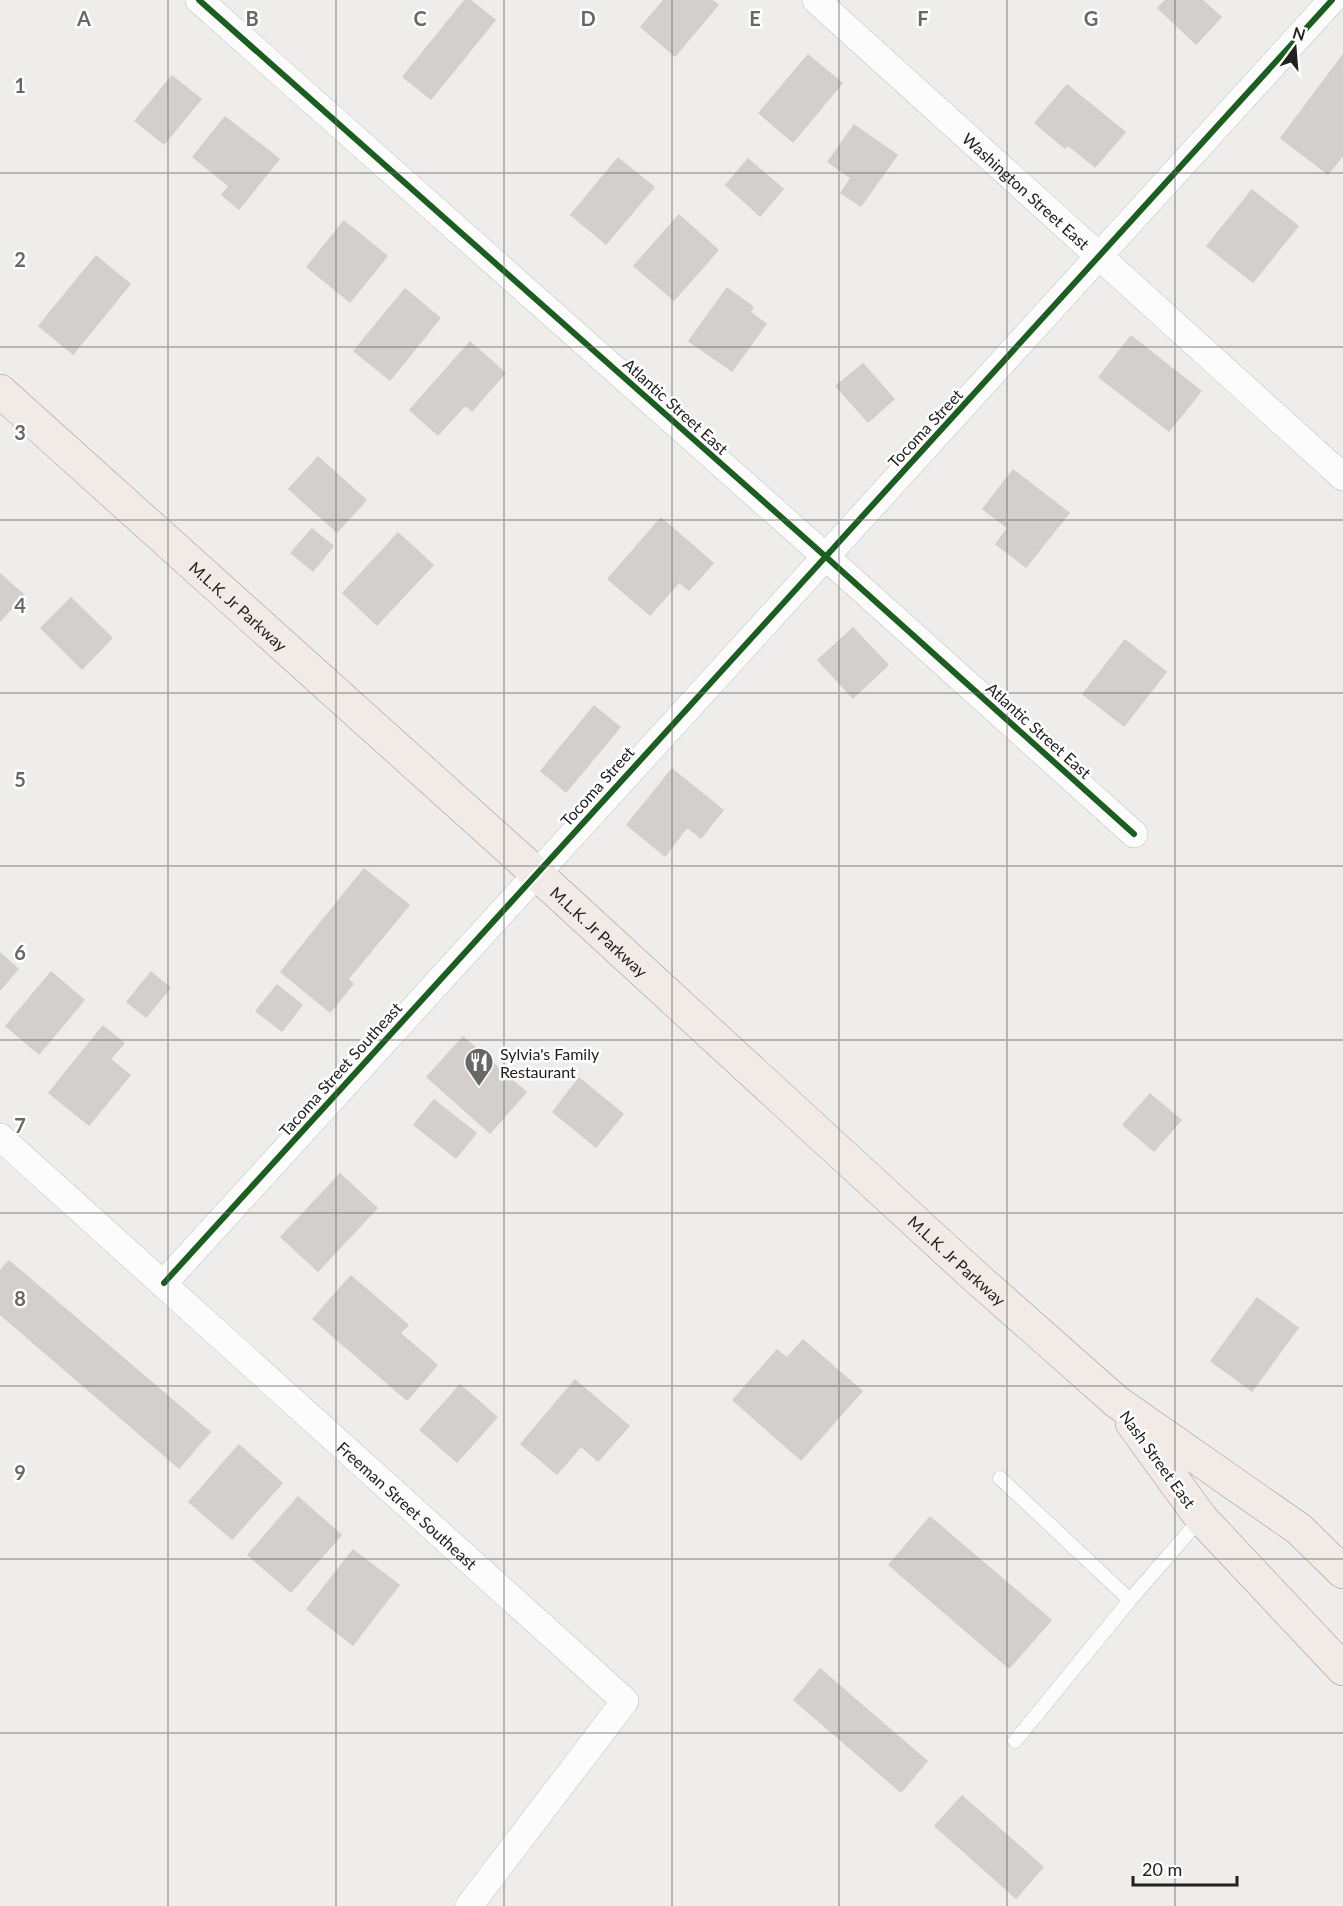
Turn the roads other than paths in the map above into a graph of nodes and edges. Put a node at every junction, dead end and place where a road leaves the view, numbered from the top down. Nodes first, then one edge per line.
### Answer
1 (199, 0) edge
2 (816, 0) edge
3 (1332, 0) edge
4 (1101, 257) junction
5 (0, 391) edge
6 (1343, 477) edge
7 (825, 556) junction
8 (1134, 834) dead end
9 (536, 873) junction
10 (0, 1137) edge
11 (164, 1283) junction
12 (1117, 1402) junction
13 (1000, 1478) dead end
14 (1201, 1518) junction
15 (1343, 1572) edge
16 (1130, 1600) junction
17 (1343, 1669) edge
18 (1015, 1741) dead end
19 (478, 1903) edge

1 - 7 street, Atlantic Street East
2 - 4 street, Washington Street East
3 - 4 street, Tocoma Street
4 - 6 street, Washington Street East
4 - 7 street, Tocoma Street
5 - 9 main road, M.L.K. Jr Parkway
7 - 8 street, Atlantic Street East
7 - 9 street, Tocoma Street
9 - 11 street, Tacoma Street Southeast
9 - 12 main road, M.L.K. Jr Parkway
10 - 11 street, Freeman Street Southeast
11 - 19 street, Freeman Street Southeast
12 - 14 main road, Nash Street East
12 - 15 main road, Nash Street East
13 - 16 lane
14 - 16 lane
14 - 17 main road, Nash Street East
16 - 18 lane

